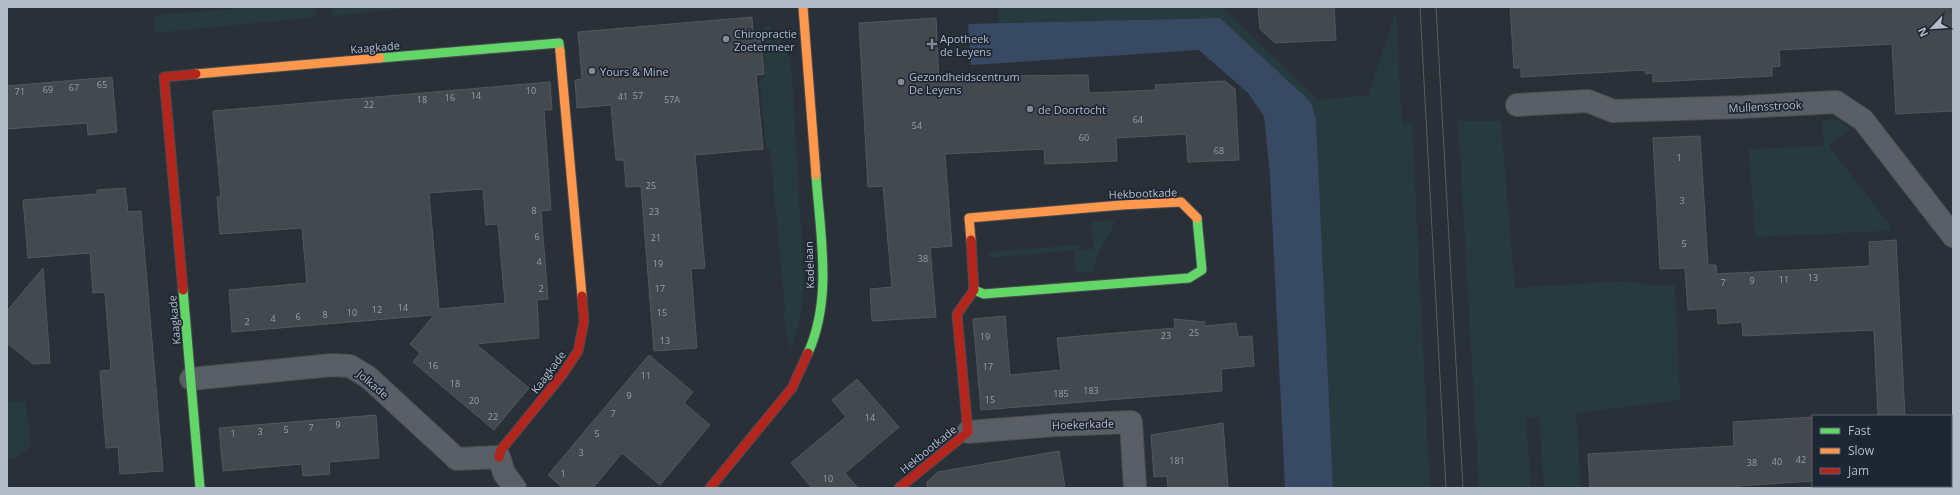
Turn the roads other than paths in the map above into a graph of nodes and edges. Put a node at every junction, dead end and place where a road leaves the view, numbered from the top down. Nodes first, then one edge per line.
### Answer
1 (803, 7) edge
2 (1517, 105) dead end
3 (1953, 236) edge
4 (974, 290) junction
5 (191, 379) junction
6 (968, 432) junction
7 (499, 457) junction
8 (200, 488) edge
9 (515, 488) edge
10 (710, 488) edge
11 (899, 488) edge
12 (1135, 488) edge

1 - 10 street, Kadelaan
2 - 3 street, Mullensstrook
4 - 4 street, Hekbootkade
4 - 6 street, Hekbootkade
5 - 7 street, Jolkade
5 - 7 street, Kaagkade
5 - 8 street, Kaagkade
6 - 11 street, Hekbootkade
6 - 12 street, Hoekerkade
7 - 9 street

